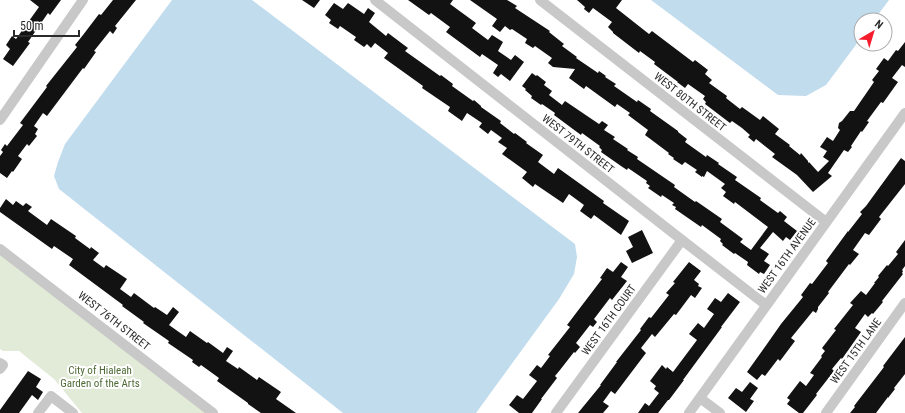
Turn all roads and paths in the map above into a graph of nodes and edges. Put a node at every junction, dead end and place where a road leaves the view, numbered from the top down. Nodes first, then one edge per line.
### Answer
1 (83, 0) edge
2 (375, 0) edge
3 (540, 0) edge
4 (905, 113) edge
5 (0, 120) edge
6 (826, 222) junction
7 (682, 240) junction
8 (0, 249) edge
9 (905, 303) edge
10 (766, 305) junction
11 (700, 398) junction
12 (38, 413) edge
13 (73, 413) edge
14 (213, 413) edge
15 (556, 413) edge
16 (689, 413) edge
17 (720, 413) edge
18 (826, 413) edge

1 - 5 street
2 - 7 street, WEST 79TH STREET
3 - 6 street, WEST 80TH STREET
4 - 6 street, WEST 16TH AVENUE
6 - 10 street, WEST 16TH AVENUE
7 - 10 street, WEST 79TH STREET
7 - 15 street, WEST 16TH COURT
8 - 14 street, WEST 76TH STREET
9 - 18 street, WEST 15TH LANE
10 - 11 street, WEST 16TH AVENUE
11 - 16 street, WEST 16TH AVENUE
11 - 17 street
12 - 13 street

